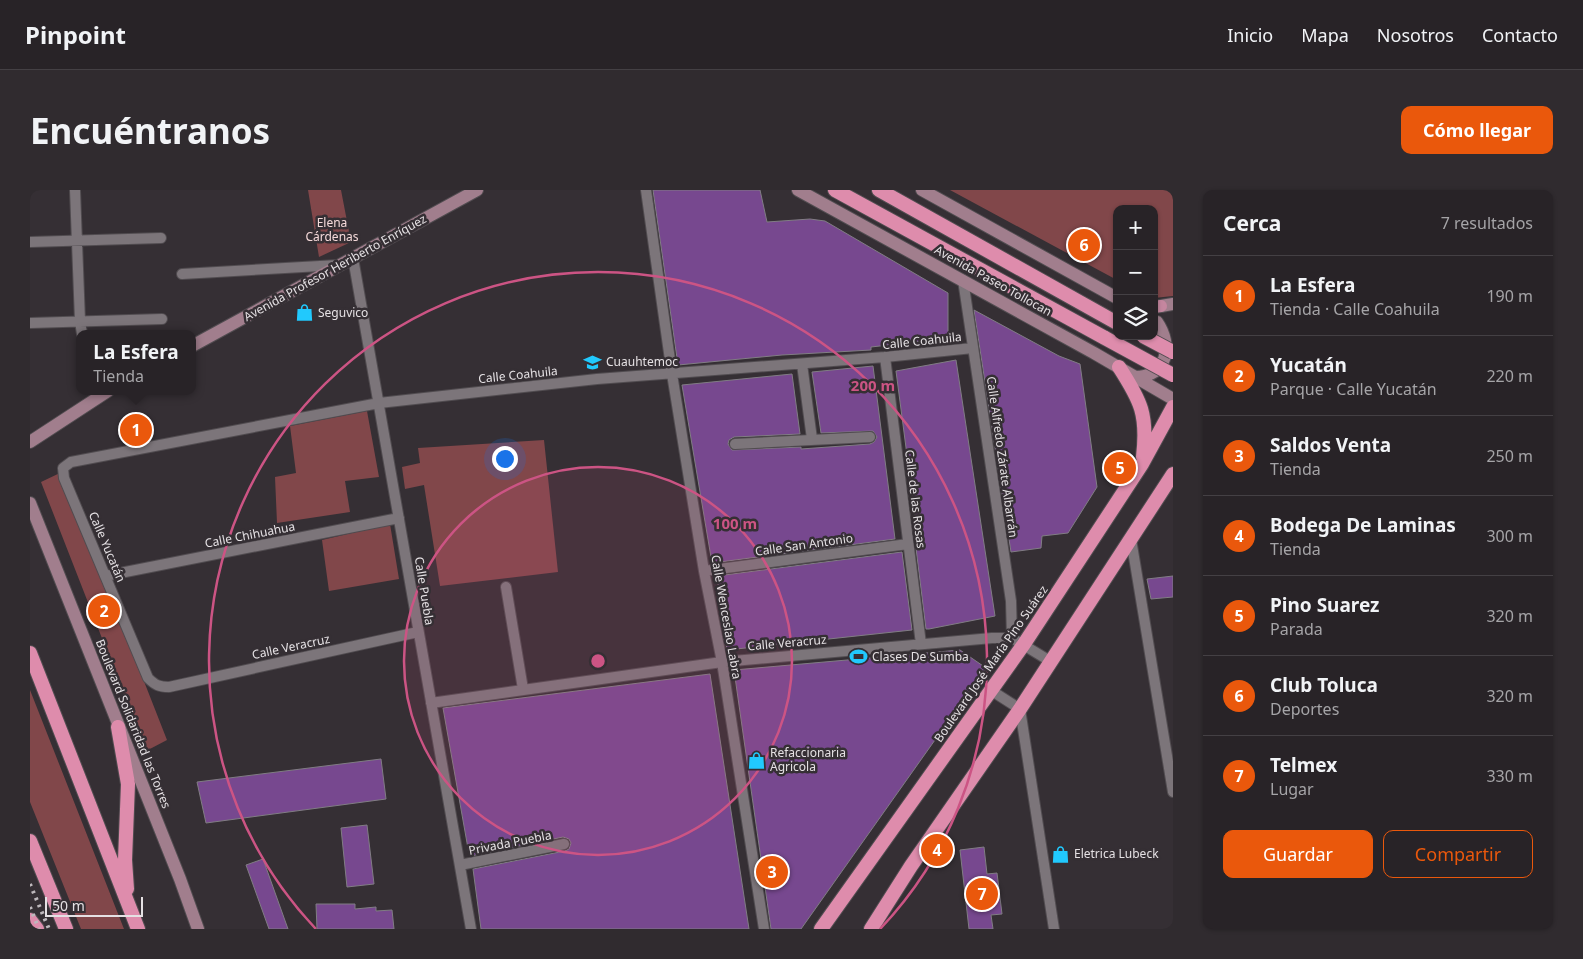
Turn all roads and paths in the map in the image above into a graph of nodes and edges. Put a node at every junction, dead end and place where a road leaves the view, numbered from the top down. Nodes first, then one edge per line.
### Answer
1 (75, 190) edge
2 (477, 190) edge
3 (646, 190) edge
4 (798, 190) edge
5 (835, 190) edge
6 (879, 190) edge
7 (922, 190) edge
8 (161, 238) dead end
9 (77, 240) junction
10 (30, 242) edge
11 (353, 258) junction
12 (339, 265) junction
13 (182, 274) dead end
14 (963, 280) junction
15 (1113, 296) edge
16 (162, 319) dead end
17 (1113, 320) edge
18 (80, 321) junction
19 (1158, 322) edge
20 (30, 323) edge
21 (1158, 324) edge
22 (81, 330) edge
23 (1173, 331) edge
24 (1150, 340) edge
25 (196, 344) edge
26 (973, 348) junction
27 (1173, 352) edge
28 (885, 357) junction
29 (802, 364) junction
30 (1119, 367) junction
31 (672, 374) junction
32 (1173, 375) edge
33 (1135, 377) junction
34 (100, 395) edge
35 (1173, 399) edge
36 (379, 403) junction
37 (1173, 407) edge
38 (870, 436) dead end
39 (812, 439) junction
40 (30, 442) edge
41 (735, 444) dead end
42 (71, 462) joint
43 (1142, 464) junction
44 (1172, 474) edge
45 (31, 507) edge
46 (400, 518) junction
47 (1131, 539) junction
48 (908, 544) junction
49 (704, 571) junction
50 (105, 576) junction
51 (506, 587) dead end
52 (418, 632) junction
53 (1012, 638) junction
54 (920, 644) junction
55 (1024, 644) junction
56 (30, 653) edge
57 (1050, 661) junction
58 (722, 662) junction
59 (168, 686) joint
60 (523, 689) junction
61 (992, 690) junction
62 (431, 703) junction
63 (1020, 709) junction
64 (118, 727) junction
65 (1173, 792) edge
66 (30, 842) edge
67 (564, 844) dead end
68 (460, 865) junction
69 (30, 920) edge
70 (136, 926) edge
71 (37, 929) edge
72 (66, 929) edge
73 (198, 929) edge
74 (471, 929) edge
75 (764, 929) edge
76 (821, 929) edge
77 (871, 929) edge
78 (1054, 929) edge

1 - 9 street
2 - 11 main road, Avenida Profesor Heriberto Enríquez
3 - 31 street, Calle Wenceslao Labra
4 - 14 main road, Avenida Paseo Tollocan
5 - 32 highway, Avenida Paseo Tollocan, bridge
6 - 17 highway, Avenida Paseo Tollocan
7 - 15 main road
8 - 9 street
9 - 10 street
9 - 18 street
11 - 12 main road, Avenida Profesor Heriberto Enríquez
11 - 36 street, Calle Puebla
12 - 13 street
12 - 25 main road, Avenida Profesor Heriberto Enríquez
14 - 26 street, Calle Alfredo Zárate Albarrán
14 - 30 main road, Avenida Paseo Tollocan
16 - 18 street
18 - 20 street
18 - 22 street
19 - 23 main road
21 - 33 main road
24 - 27 highway, bridge
26 - 28 street, Calle Coahuila
26 - 53 street, Calle Alfredo Zárate Albarrán
28 - 29 street, Calle Coahuila
28 - 48 street, Calle de las Rosas
29 - 31 street, Calle Coahuila
29 - 39 street
30 - 33 main road, Avenida Paseo Tollocan
30 - 43 highway
31 - 36 street, Calle Coahuila
31 - 49 street, Calle Wenceslao Labra
33 - 35 main road, Avenida Paseo Tollocan
34 - 40 main road
36 - 42 street, Calle Coahuila
36 - 46 street, Calle Puebla
37 - 43 highway, Boulevard José María Pino Suárez
38 - 39 street
39 - 41 street
42 - 50 street, Calle Yucatán
43 - 55 highway, Boulevard José María Pino Suárez
44 - 47 highway
45 - 64 main road, Boulevard Solidaridad las Torres
46 - 50 street, Calle Chihuahua
46 - 52 street, Calle Puebla
47 - 57 highway
47 - 65 street
48 - 49 street, Calle San Antonio
48 - 54 street, Calle de las Rosas
49 - 58 street, Calle Wenceslao Labra
50 - 59 street, Calle Yucatán
51 - 60 street
52 - 59 street, Calle Veracruz
52 - 62 street, Calle Puebla
53 - 54 street, Calle Veracruz
53 - 55 street
54 - 58 street, Calle Veracruz
55 - 57 street
55 - 61 highway, Boulevard José María Pino Suárez
56 - 70 highway
57 - 63 highway
58 - 60 street, Calle Veracruz
58 - 75 street, Calle Wenceslao Labra
60 - 62 street, Calle Veracruz
61 - 63 street
61 - 76 highway, Boulevard José María Pino Suárez
62 - 68 street, Calle Puebla
63 - 77 highway
63 - 78 street
64 - 70 highway
64 - 73 main road, Boulevard Solidaridad las Torres
66 - 72 highway
67 - 68 street, Privada Puebla
68 - 74 street, Calle Puebla
69 - 71 highway

